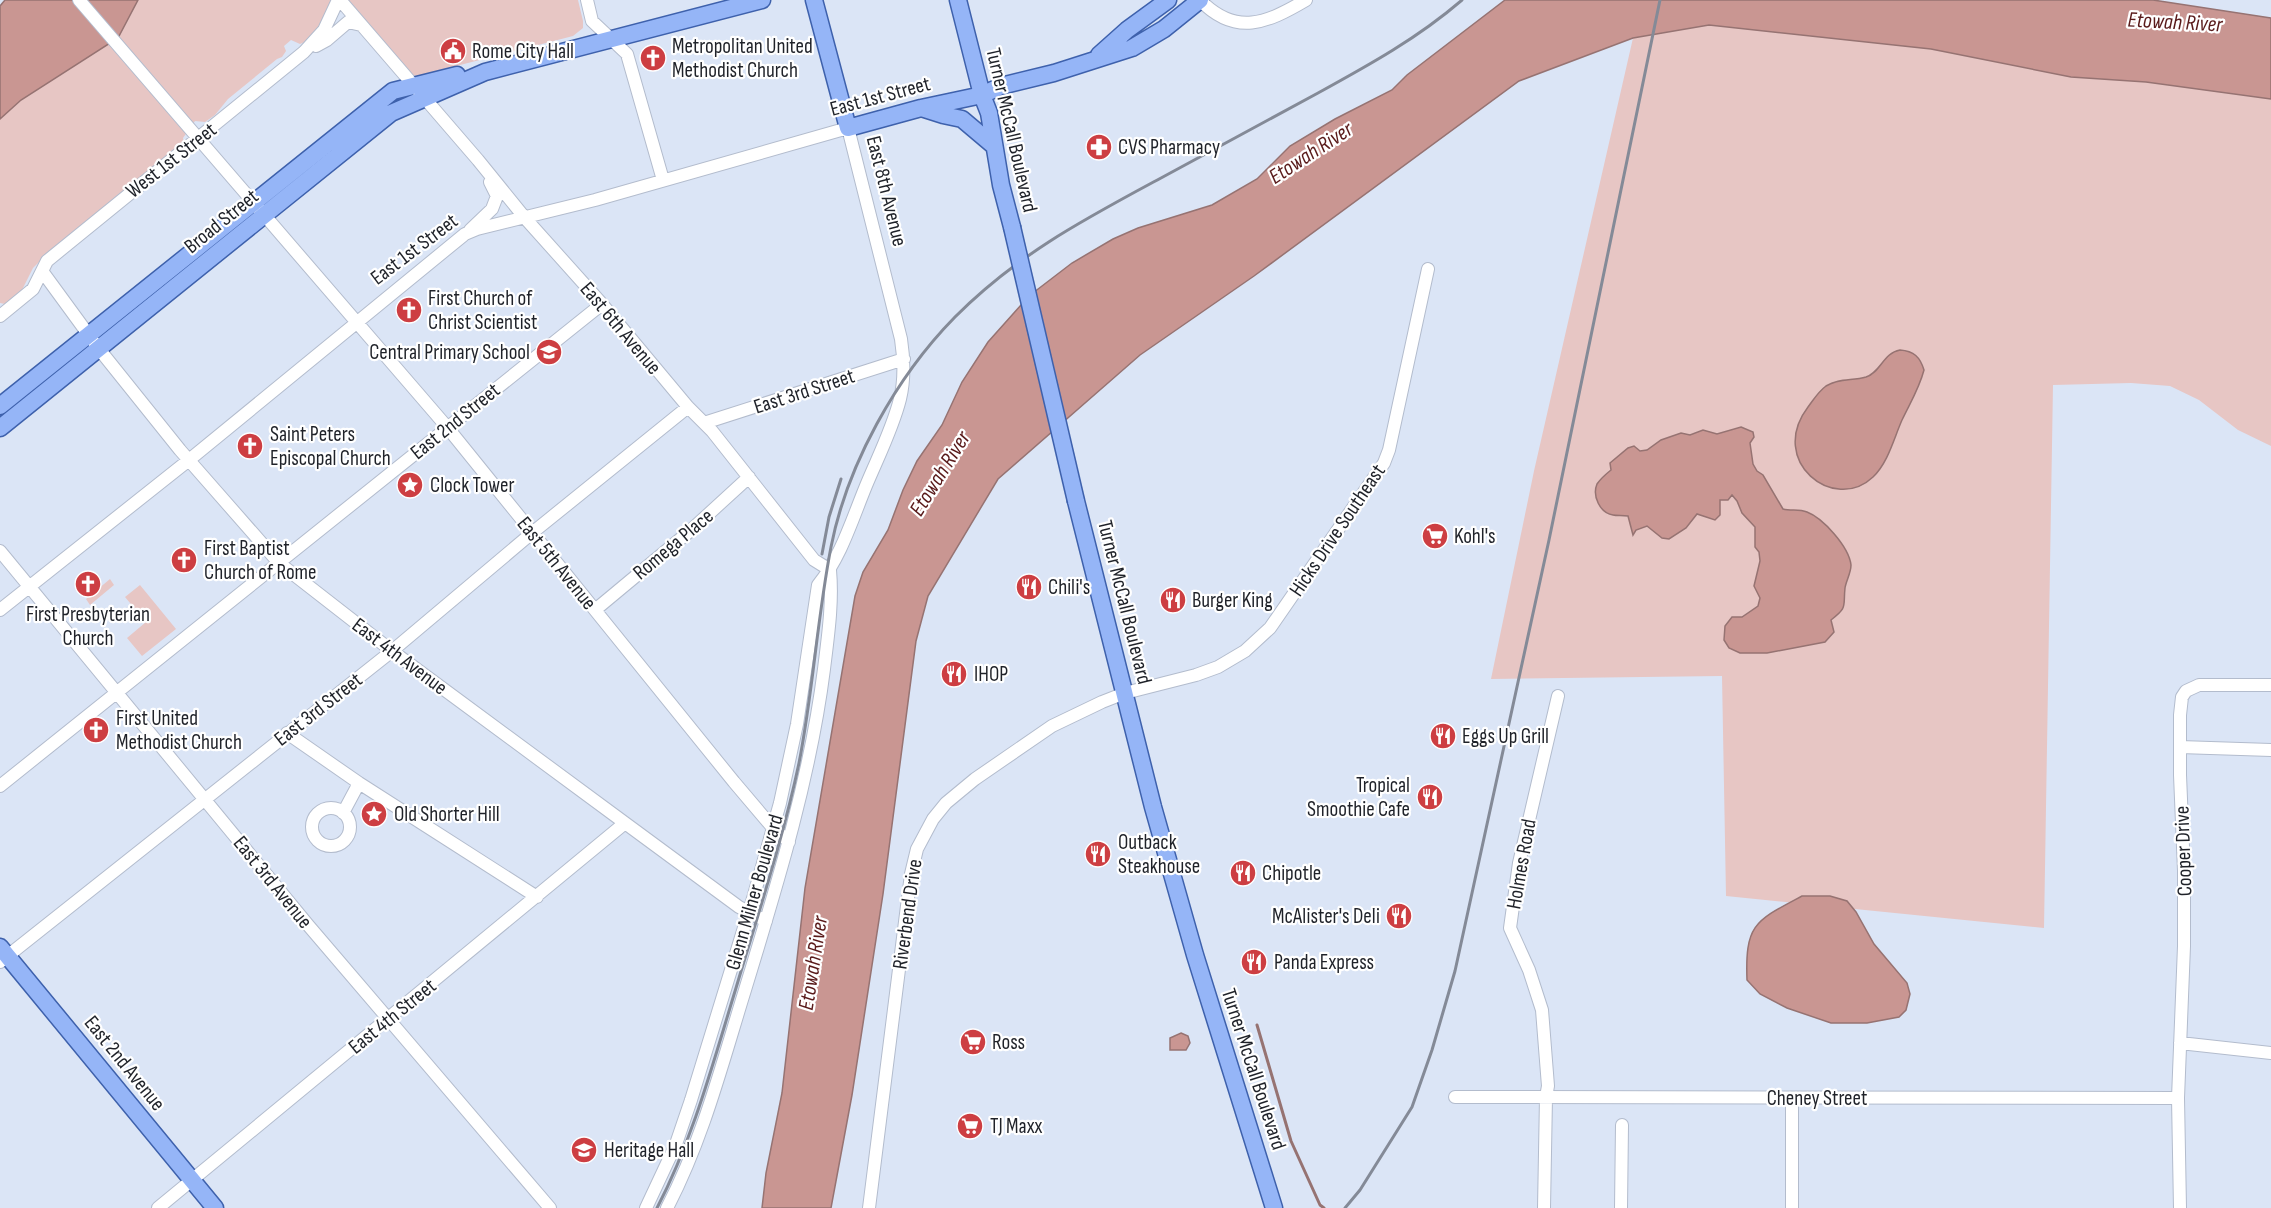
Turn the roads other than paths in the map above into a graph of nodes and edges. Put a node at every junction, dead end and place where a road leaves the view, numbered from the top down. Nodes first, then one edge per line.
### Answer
1 (79, 0) edge
2 (339, 0) edge
3 (586, 0) edge
4 (762, 0) edge
5 (814, 0) edge
6 (958, 0) edge
7 (1168, 0) edge
8 (1200, 0) edge
9 (1306, 0) edge
10 (361, 25) junction
11 (612, 39) junction
12 (304, 52) junction
13 (1095, 59) junction
14 (418, 92) junction
15 (982, 95) junction
16 (921, 108) junction
17 (848, 128) junction
18 (198, 139) junction
19 (994, 147) junction
20 (478, 160) junction
21 (663, 180) junction
22 (259, 209) junction
23 (525, 218) junction
24 (465, 234) junction
25 (1428, 269) dead end
26 (42, 271) junction
27 (602, 303) junction
28 (0, 316) edge
29 (356, 323) junction
30 (88, 334) junction
31 (99, 350) junction
32 (904, 359) junction
33 (0, 406) edge
34 (688, 407) junction
35 (704, 423) junction
36 (447, 427) junction
37 (0, 428) edge
38 (189, 460) junction
39 (749, 477) junction
40 (532, 533) junction
41 (0, 551) edge
42 (279, 563) junction
43 (830, 570) junction
44 (29, 586) junction
45 (0, 610) edge
46 (595, 610) junction
47 (392, 651) junction
48 (2271, 685) edge
49 (117, 693) junction
50 (1125, 693) junction
51 (1558, 696) dead end
52 (287, 733) junction
53 (2180, 747) junction
54 (2271, 750) edge
55 (359, 783) junction
56 (0, 786) edge
57 (204, 798) junction
58 (343, 813) dead end
59 (625, 823) junction
60 (773, 828) junction
61 (789, 842) junction
62 (537, 897) junction
63 (749, 912) junction
64 (766, 921) junction
65 (2, 955) edge
66 (388, 1019) junction
67 (2180, 1043) junction
68 (2271, 1053) edge
69 (1455, 1097) dead end
70 (1546, 1097) junction
71 (1792, 1098) junction
72 (2178, 1098) junction
73 (1622, 1125) dead end
74 (192, 1180) junction
75 (158, 1208) edge
76 (215, 1208) edge
77 (550, 1208) edge
78 (646, 1208) edge
79 (667, 1208) edge
80 (869, 1208) edge
81 (1274, 1208) edge
82 (1544, 1208) edge
83 (1621, 1208) edge
84 (1792, 1208) edge
85 (2180, 1208) edge

1 - 18 street, East 5th Avenue
2 - 10 street, East 6th Avenue
2 - 12 street, West 1st Street
3 - 11 street
4 - 11 main road, Broad Street
5 - 17 main road, East 8th Avenue
6 - 15 main road, Turner McCall Boulevard
7 - 13 main road
8 - 9 street
8 - 13 main road, East 1st Street
10 - 12 street
10 - 14 street, East 6th Avenue
11 - 14 main road, Broad Street
11 - 21 street
12 - 18 street, West 1st Street
13 - 15 main road, East 1st Street
14 - 20 street, East 6th Avenue
14 - 22 main road, Broad Street
15 - 16 main road, East 1st Street
15 - 19 main road, Turner McCall Boulevard
16 - 17 main road, East 1st Street
16 - 19 main road
17 - 21 street, East 1st Street
17 - 32 street, East 8th Avenue
18 - 22 street, East 5th Avenue
18 - 26 street, West 1st Street
19 - 50 main road, Turner McCall Boulevard, bridge
20 - 23 street, East 6th Avenue
20 - 24 street
21 - 23 street, East 1st Street
22 - 29 street, East 5th Avenue
22 - 30 main road, Broad Street
22 - 31 main road, Broad Street
23 - 24 street, East 1st Street
23 - 27 street, East 6th Avenue
24 - 29 street, East 1st Street
25 - 50 street, Hicks Drive Southeast
26 - 28 street, West 1st Street
26 - 30 street, East 4th Avenue
27 - 34 street, East 6th Avenue
27 - 36 street, East 2nd Street
29 - 36 street, East 5th Avenue
29 - 38 street, East 1st Street
30 - 31 street, East 4th Avenue
30 - 33 main road, Broad Street
31 - 37 main road, Broad Street
31 - 38 street, East 4th Avenue
32 - 35 street, East 3rd Street
32 - 43 street, Glenn Milner Boulevard
34 - 35 street, East 6th Avenue
34 - 40 street, East 3rd Street
35 - 39 street, East 6th Avenue
36 - 40 street, East 5th Avenue
36 - 42 street, East 2nd Street
38 - 42 street, East 4th Avenue
38 - 44 street, East 1st Street
39 - 43 street, East 6th Avenue
39 - 46 street, Romega Place
40 - 46 street, East 5th Avenue
40 - 47 street, East 3rd Street
41 - 44 street, East 3rd Avenue
42 - 47 street, East 4th Avenue
42 - 49 street, East 2nd Street
43 - 60 street, Glenn Milner Boulevard
43 - 61 street, Glenn Milner Boulevard
44 - 45 street, East 1st Street
44 - 49 street, East 3rd Avenue
46 - 60 street, East 5th Avenue
47 - 52 street, East 3rd Street
47 - 59 street, East 4th Avenue
48 - 53 street, Cooper Drive
49 - 56 street, East 2nd Street
49 - 57 street, East 3rd Avenue
50 - 80 street, Riverbend Drive
50 - 81 main road, Turner McCall Boulevard
51 - 70 street, Holmes Road
52 - 55 street
52 - 57 street, East 3rd Street
53 - 54 street
53 - 67 street, Cooper Drive
55 - 58 street
55 - 62 street
57 - 65 street, East 3rd Street
57 - 66 street, East 3rd Avenue
59 - 62 street, East 4th Street
59 - 63 street, East 4th Avenue
60 - 61 street, East 5th Avenue
60 - 63 street, Glenn Milner Boulevard
61 - 64 street, Glenn Milner Boulevard
62 - 66 street, East 4th Street
63 - 64 street, East 4th Avenue
63 - 78 street, Glenn Milner Boulevard
64 - 79 street, Glenn Milner Boulevard
65 - 74 main road, East 2nd Avenue
66 - 74 street, East 4th Street
66 - 77 street, East 3rd Avenue
67 - 68 street
67 - 72 street, Cooper Drive
69 - 70 street, Cheney Street
70 - 71 street, Cheney Street
70 - 82 street, Holmes Road
71 - 72 street, Cheney Street
71 - 84 street
72 - 85 street, Cooper Drive
73 - 83 street
74 - 75 street, East 4th Street
74 - 76 main road, East 2nd Avenue

